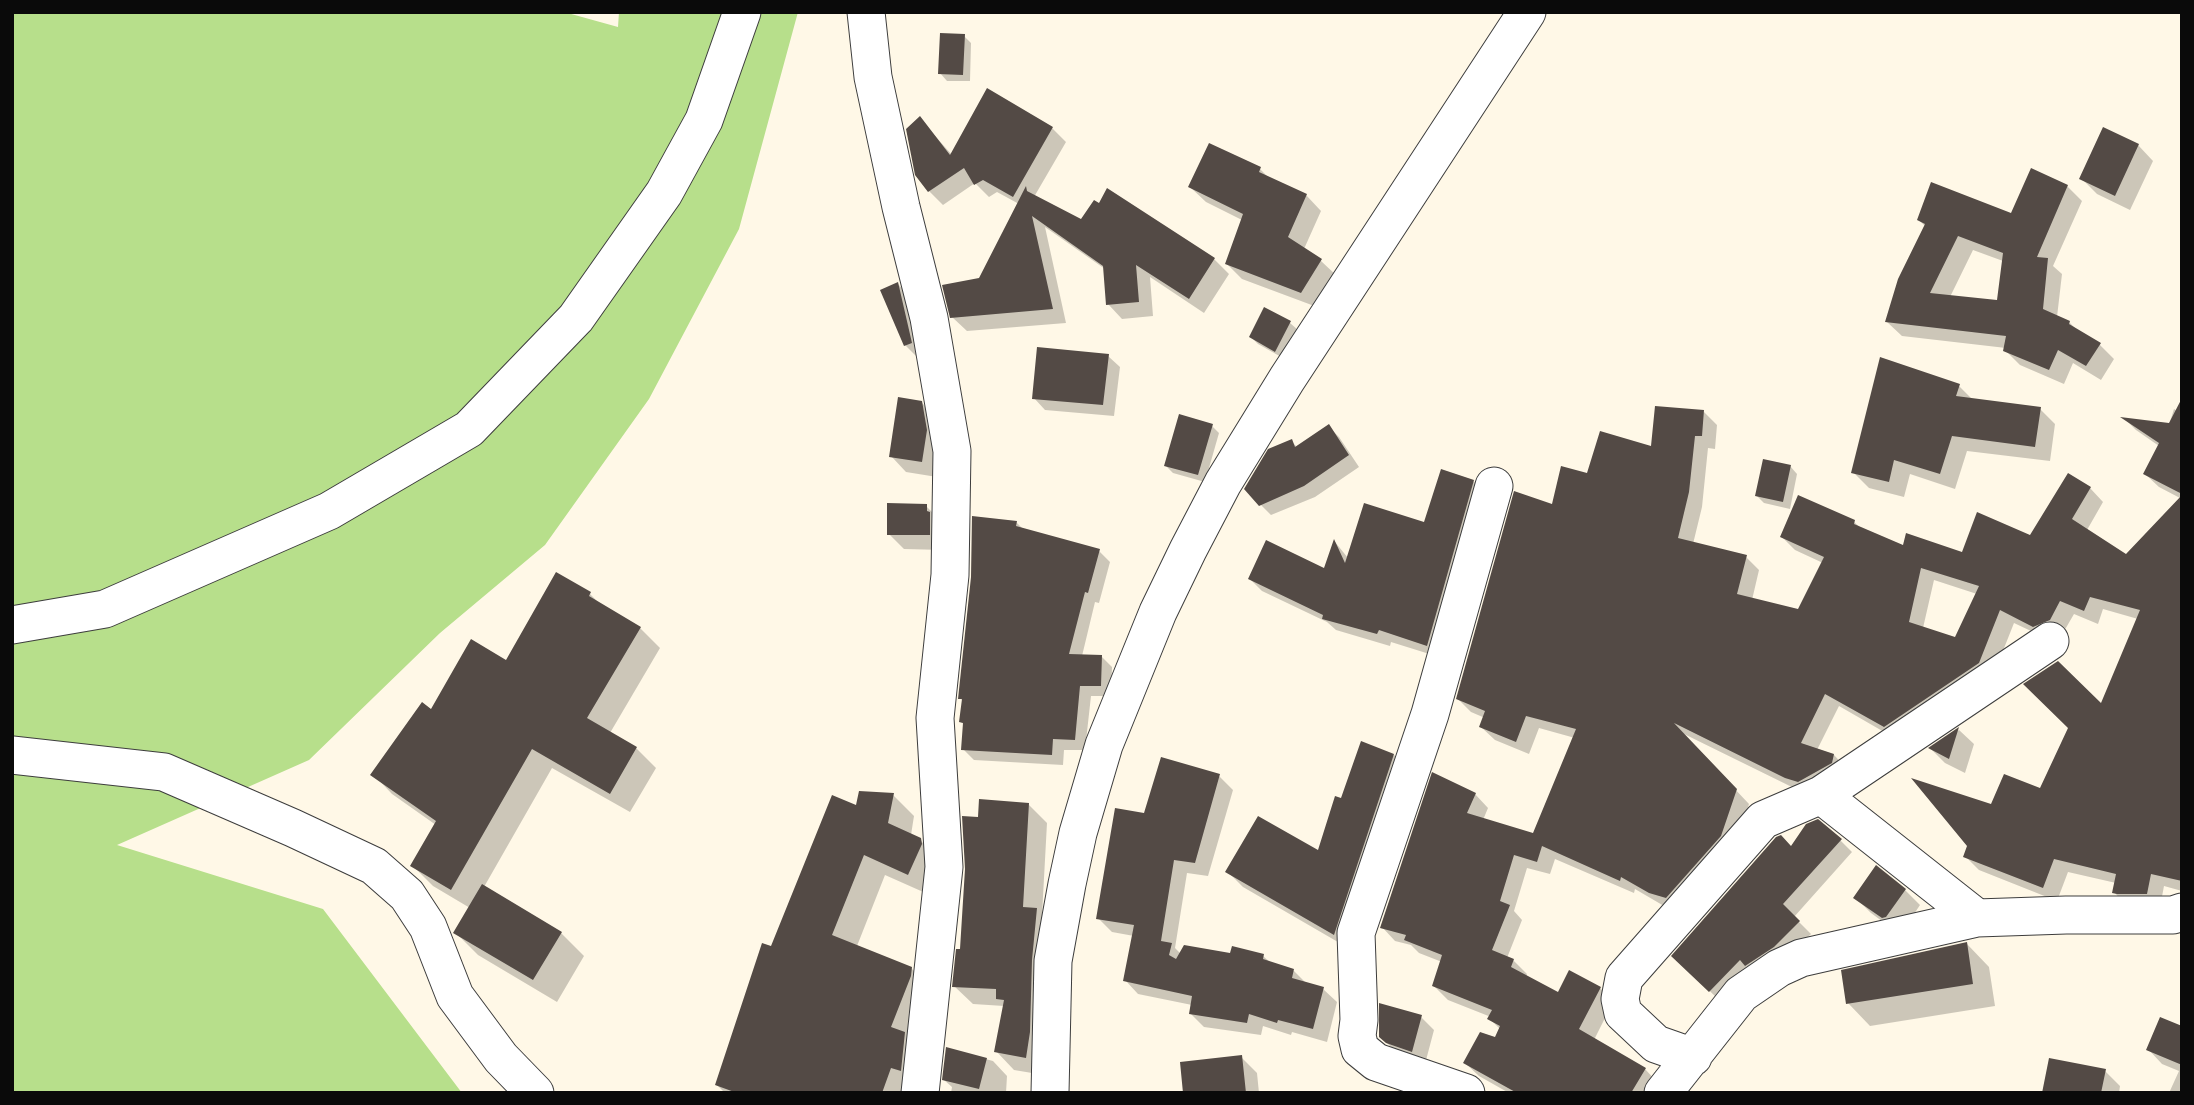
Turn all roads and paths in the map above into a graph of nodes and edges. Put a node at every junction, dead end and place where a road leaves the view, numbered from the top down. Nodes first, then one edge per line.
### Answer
1 (742, 12) edge
2 (866, 12) edge
3 (1527, 12) edge
4 (1494, 486) dead end
5 (12, 625) edge
6 (2050, 641) dead end
7 (12, 755) edge
8 (1821, 795) junction
9 (2182, 912) edge
10 (1977, 918) junction
11 (1693, 1057) junction
12 (535, 1093) edge
13 (920, 1093) edge
14 (1050, 1093) edge
15 (1465, 1093) edge
16 (1663, 1093) edge

1 - 5 street
2 - 13 street
3 - 14 street
4 - 15 street
6 - 8 street
7 - 12 street
8 - 10 street
8 - 11 street
9 - 10 street
10 - 11 street
11 - 16 street

